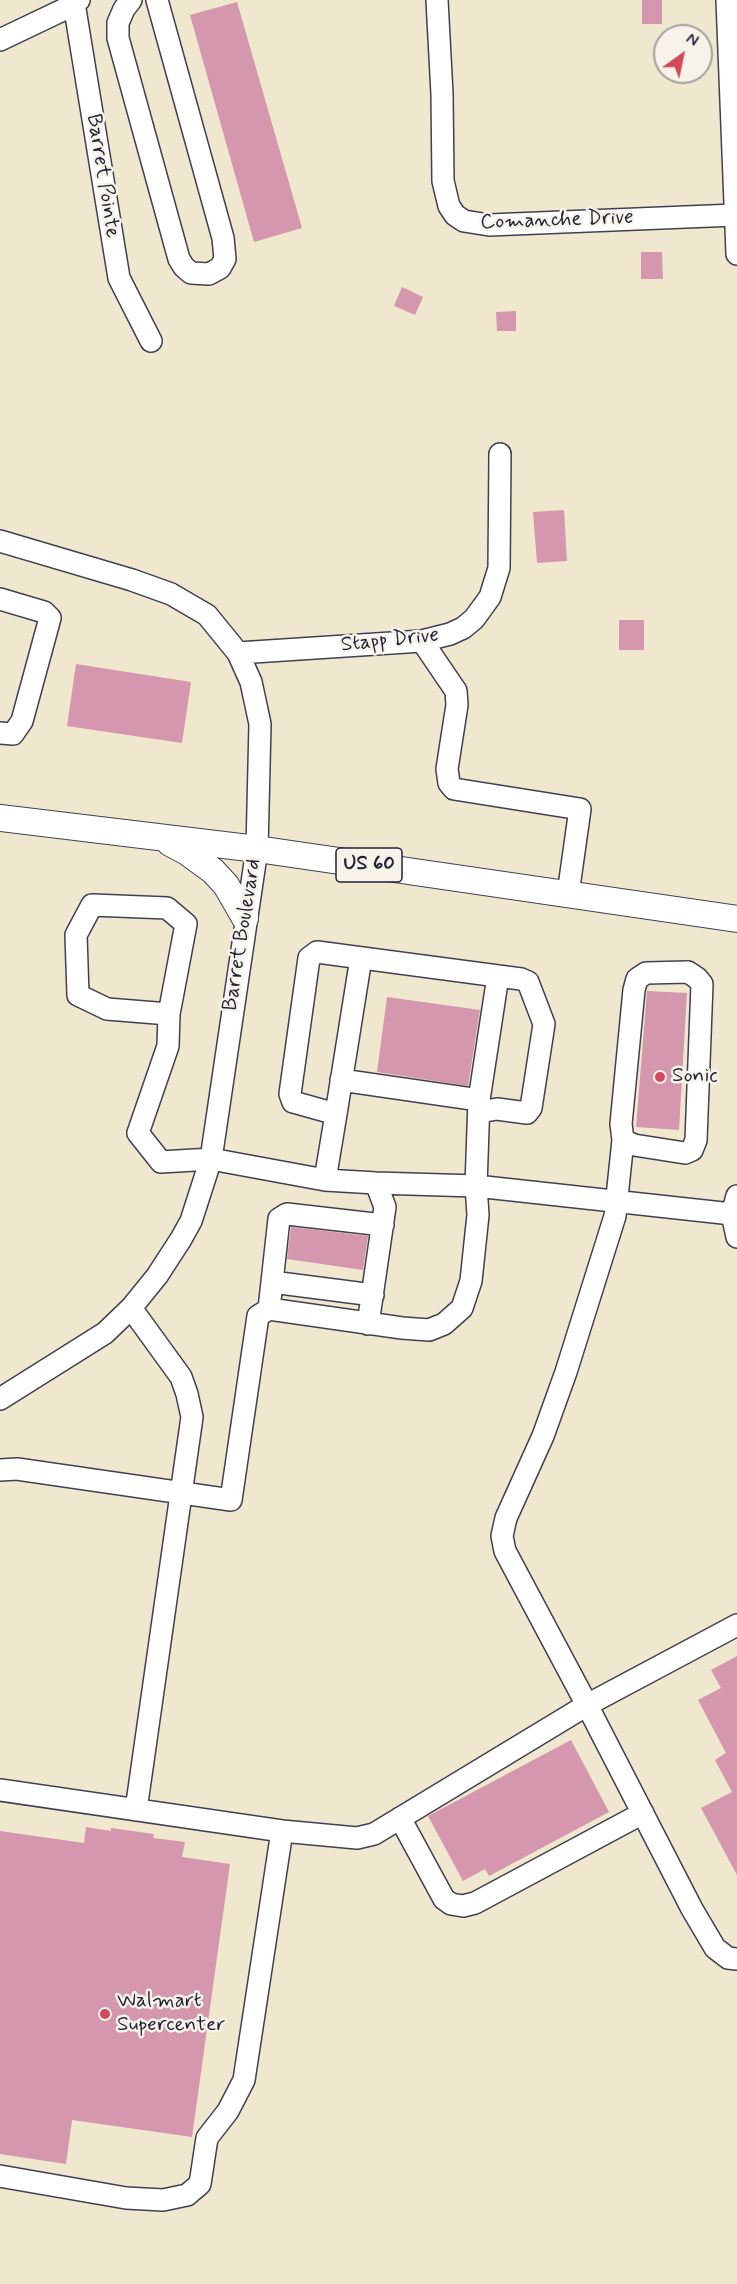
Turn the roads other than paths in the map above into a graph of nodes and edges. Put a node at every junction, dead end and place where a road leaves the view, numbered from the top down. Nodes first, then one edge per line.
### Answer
1 (131, 0) edge
2 (157, 0) edge
3 (437, 0) edge
4 (727, 0) edge
5 (76, 2) edge
6 (0, 40) edge
7 (735, 215) junction
8 (737, 254) edge
9 (151, 341) dead end
10 (500, 454) dead end
11 (0, 541) edge
12 (0, 598) edge
13 (422, 641) junction
14 (238, 653) junction
15 (0, 733) edge
16 (0, 818) edge
17 (159, 837) junction
18 (257, 849) junction
19 (568, 894) junction
20 (245, 918) junction
21 (737, 919) edge
22 (361, 958) junction
23 (498, 976) junction
24 (169, 1014) junction
25 (341, 1080) junction
26 (479, 1106) junction
27 (336, 1114) junction
28 (623, 1140) junction
29 (211, 1159) junction
30 (325, 1180) junction
31 (376, 1184) junction
32 (476, 1186) junction
33 (618, 1201) junction
34 (734, 1205) edge
35 (383, 1225) junction
36 (737, 1237) edge
37 (272, 1282) junction
38 (372, 1295) junction
39 (131, 1308) junction
40 (269, 1309) junction
41 (368, 1324) junction
42 (0, 1399) edge
43 (0, 1470) edge
44 (182, 1492) junction
45 (737, 1625) edge
46 (588, 1705) junction
47 (0, 1790) edge
48 (136, 1810) junction
49 (643, 1814) junction
50 (400, 1818) junction
51 (282, 1831) junction
52 (737, 1959) edge
53 (0, 2176) edge

1 - 2 street
3 - 7 street, Comanche Drive
4 - 7 street
5 - 6 street
5 - 9 street, Barret Pointe
7 - 8 street
10 - 13 street, Stapp Drive
11 - 14 street, Barret Boulevard
12 - 15 street
13 - 14 street, Stapp Drive
13 - 19 street
14 - 18 street, Barret Boulevard
16 - 17 main road, US 60
17 - 18 main road, US 60
17 - 20 main road
18 - 19 main road, US 60
18 - 20 street, Barret Boulevard
19 - 21 main road, US 60
20 - 29 street, Barret Boulevard
22 - 23 street
22 - 25 street
22 - 27 street
23 - 26 street
23 - 26 street
24 - 24 street
24 - 29 street
25 - 26 street
25 - 27 street
26 - 32 street
27 - 30 street
28 - 28 street
28 - 33 street
29 - 30 street
29 - 39 street, Barret Boulevard
30 - 31 street
31 - 32 street
31 - 35 street
32 - 33 street
32 - 41 street
33 - 34 street
33 - 46 street
34 - 36 street
35 - 37 street
35 - 38 street
37 - 38 street
37 - 40 street
38 - 41 street
39 - 42 street, Barret Boulevard
39 - 44 street
40 - 41 street
40 - 44 street
43 - 44 street
44 - 48 street
45 - 46 street
46 - 49 street
46 - 50 street
47 - 48 street
48 - 51 street
49 - 50 street
49 - 52 street
50 - 51 street
51 - 53 street

